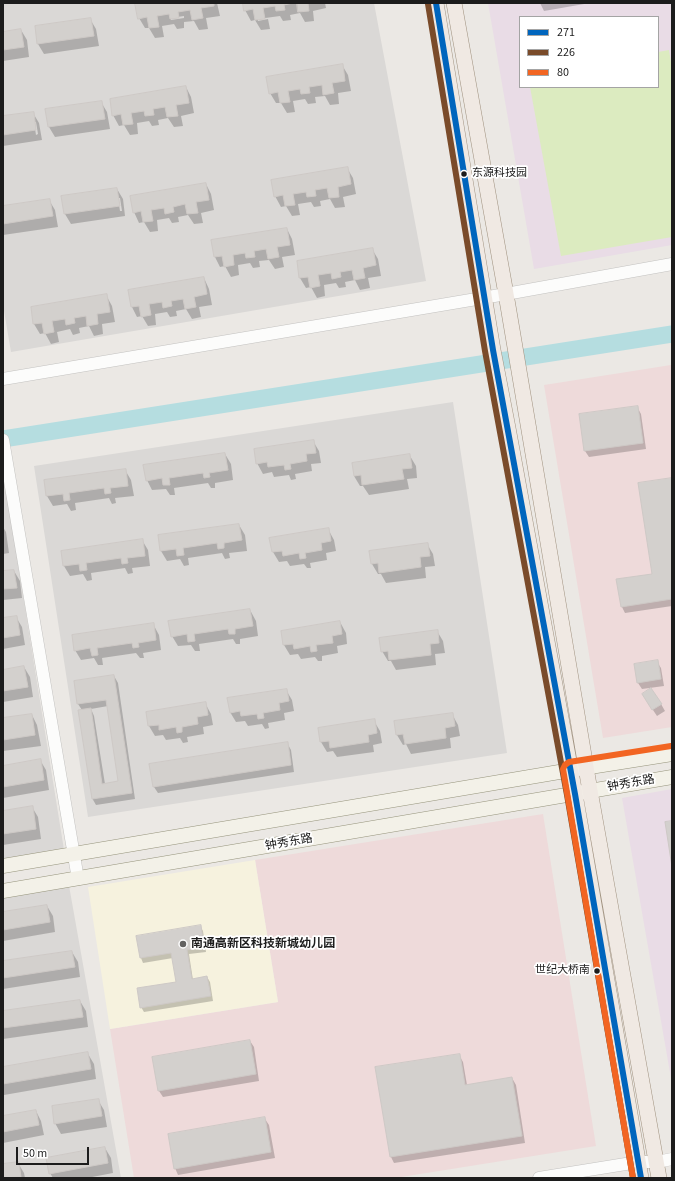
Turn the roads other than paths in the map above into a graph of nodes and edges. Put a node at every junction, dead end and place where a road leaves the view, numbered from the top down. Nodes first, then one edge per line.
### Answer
1 (436, 3) edge
2 (454, 3) edge
3 (672, 264) edge
4 (506, 294) junction
5 (484, 297) junction
6 (3, 379) edge
7 (3, 440) edge
8 (672, 754) edge
9 (586, 767) junction
10 (571, 770) junction
11 (672, 777) edge
12 (590, 791) junction
13 (575, 794) junction
14 (74, 854) junction
15 (3, 866) edge
16 (78, 879) junction
17 (3, 892) edge
18 (672, 1159) edge
19 (638, 1162) junction
20 (657, 1162) junction
21 (539, 1178) edge
22 (641, 1178) edge
23 (659, 1178) edge

1 - 5 main road
2 - 4 main road
3 - 4 street
4 - 5 street
4 - 9 main road
5 - 6 street
5 - 10 main road
7 - 14 street
8 - 9 main road, 钟秀东路
9 - 10 main road, 钟秀东路
9 - 12 main road
10 - 13 main road
10 - 14 main road, 钟秀东路
11 - 12 main road, 钟秀东路
12 - 13 main road, 钟秀东路
12 - 20 main road
13 - 16 main road, 钟秀东路
13 - 19 main road
14 - 15 main road, 钟秀东路
14 - 16 street
16 - 17 main road, 钟秀东路
18 - 20 street
19 - 20 street
19 - 21 street
19 - 22 main road
20 - 23 main road

